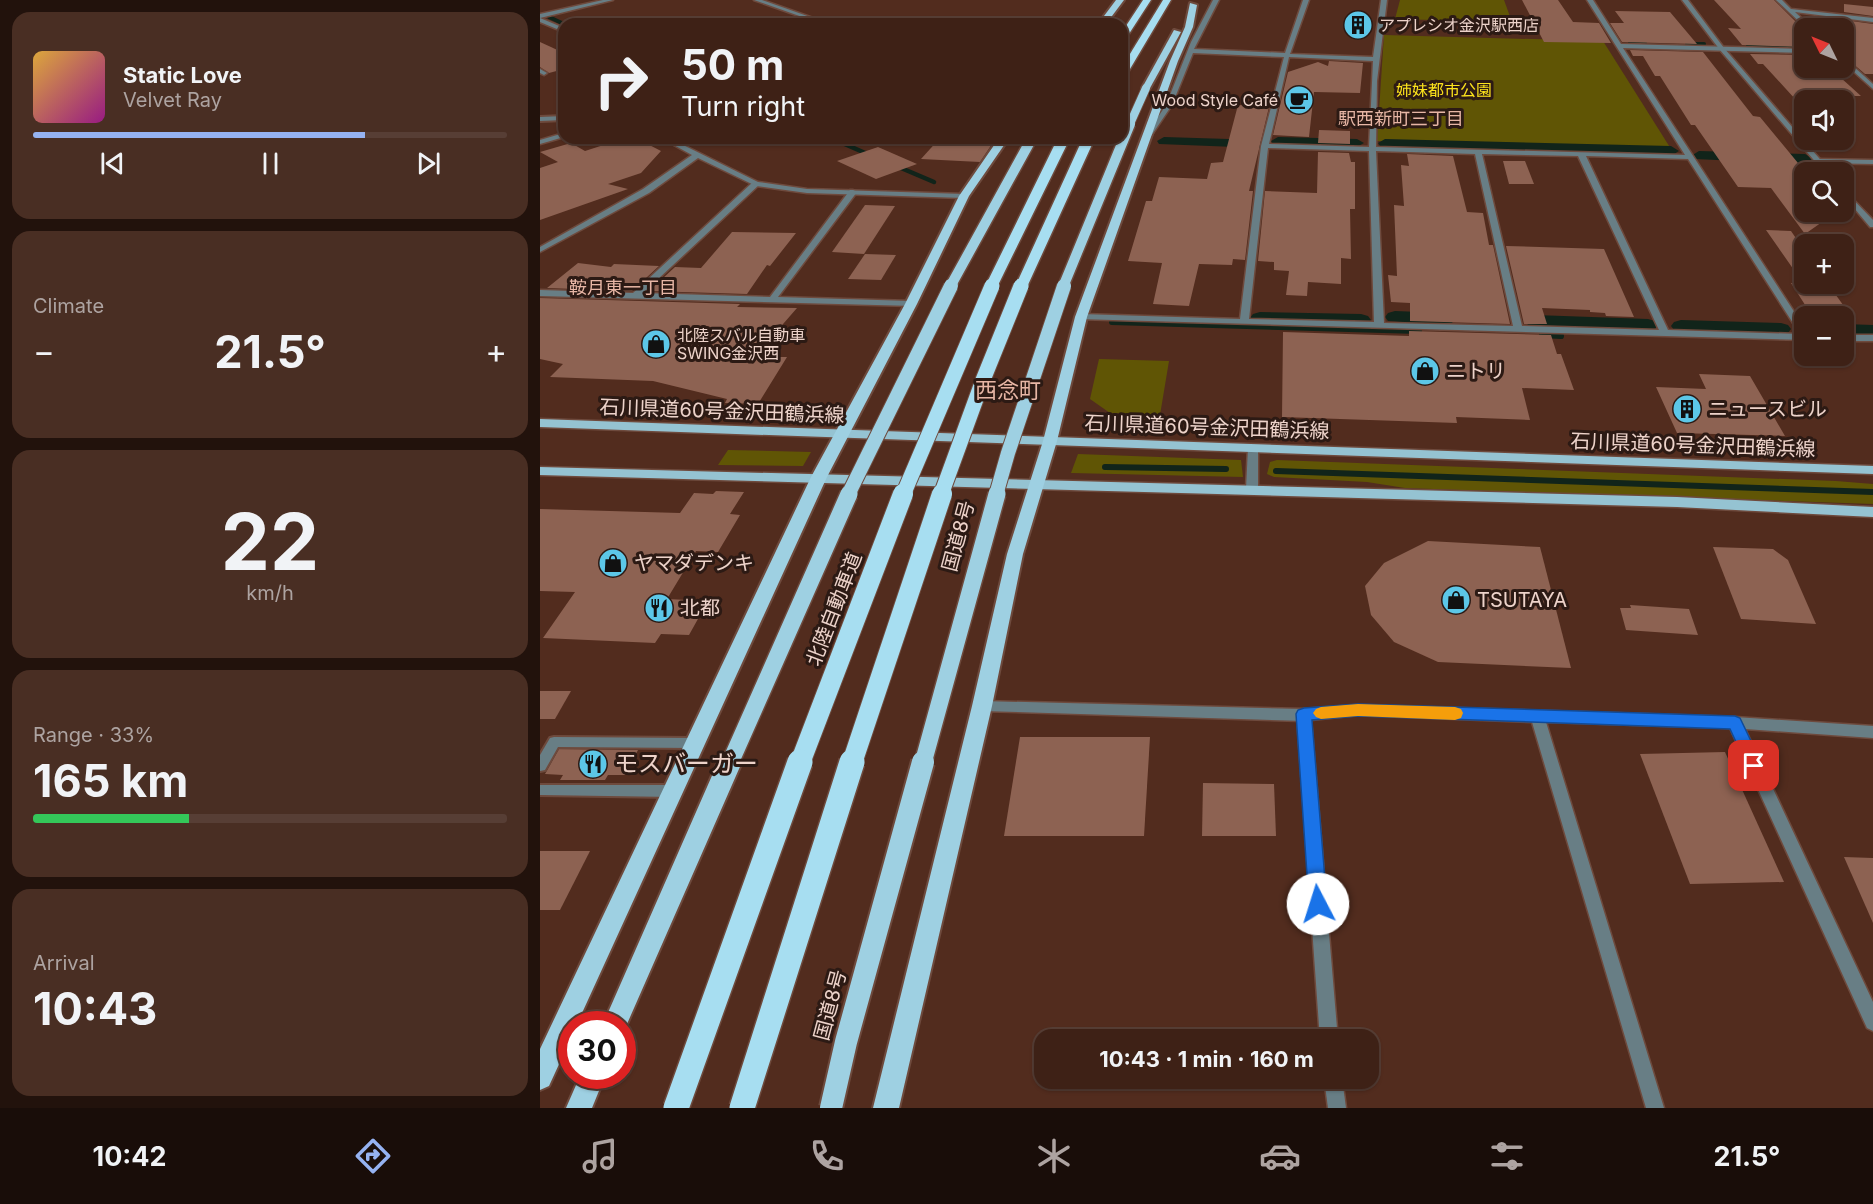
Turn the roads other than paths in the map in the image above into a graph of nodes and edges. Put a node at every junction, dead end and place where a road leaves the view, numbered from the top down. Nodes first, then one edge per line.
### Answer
1 (610, 0) edge
2 (757, 0) edge
3 (1120, 0) edge
4 (1148, 0) edge
5 (1167, 0) edge
6 (1216, 0) edge
7 (1306, 0) edge
8 (1384, 0) edge
9 (1590, 0) edge
10 (1685, 0) edge
11 (1779, 0) edge
12 (1194, 2) edge
13 (1790, 10) junction
14 (540, 18) edge
15 (810, 18) edge
16 (1106, 18) edge
17 (1192, 18) junction
18 (1798, 18) edge
19 (1873, 20) edge
20 (1202, 25) junction
21 (558, 27) edge
22 (1128, 29) edge
23 (1618, 46) junction
24 (1722, 49) junction
25 (1191, 51) junction
26 (1794, 51) edge
27 (1287, 55) junction
28 (1374, 59) junction
29 (1128, 64) edge
30 (1854, 69) edge
31 (1873, 87) edge
32 (558, 118) edge
33 (540, 119) edge
34 (1128, 128) edge
35 (558, 137) edge
36 (1146, 139) junction
37 (540, 142) edge
38 (677, 144) edge
39 (1001, 144) edge
40 (1029, 144) edge
41 (1061, 144) edge
42 (1086, 144) edge
43 (1121, 144) edge
44 (1265, 146) junction
45 (1371, 148) junction
46 (1478, 151) junction
47 (698, 154) junction
48 (1581, 154) junction
49 (1690, 157) junction
50 (1819, 161) joint
51 (1873, 162) edge
52 (756, 184) junction
53 (853, 192) junction
54 (964, 196) junction
55 (1854, 203) edge
56 (1873, 225) edge
57 (540, 250) edge
58 (540, 293) edge
59 (634, 297) junction
60 (772, 300) junction
61 (911, 304) junction
62 (1081, 317) junction
63 (1794, 319) edge
64 (1244, 322) junction
65 (1379, 324) junction
66 (1518, 329) junction
67 (1665, 333) junction
68 (1794, 335) edge
69 (1854, 338) edge
70 (1873, 338) edge
71 (540, 423) edge
72 (843, 435) junction
73 (1050, 441) junction
74 (1253, 448) junction
75 (1873, 470) edge
76 (540, 471) edge
77 (819, 477) junction
78 (1038, 483) junction
79 (1252, 489) junction
80 (1873, 512) edge
81 (982, 705) junction
82 (1304, 714) junction
83 (1537, 716) junction
84 (1735, 723) junction
85 (1873, 732) edge
86 (696, 743) junction
87 (540, 766) edge
88 (540, 790) edge
89 (674, 791) junction
90 (621, 1011) edge
91 (1873, 1022) edge
92 (1328, 1029) edge
93 (540, 1077) edge
94 (587, 1089) edge
95 (1334, 1089) edge
96 (579, 1108) edge
97 (676, 1108) edge
98 (742, 1108) edge
99 (831, 1108) edge
100 (886, 1108) edge
101 (1337, 1108) edge
102 (1655, 1108) edge

1 - 14 street
2 - 15 street
3 - 16 highway
4 - 22 highway
5 - 29 highway
6 - 20 street
7 - 27 street
8 - 28 street
9 - 23 street
10 - 24 street
11 - 13 street
12 - 17 highway
12 - 34 highway, 国道8号, bridge
13 - 18 street
13 - 19 street
14 - 21 street
17 - 20 street
17 - 36 highway
20 - 25 street
23 - 24 street
23 - 49 street
24 - 26 street
24 - 50 street
25 - 27 street
25 - 36 street
27 - 28 street
27 - 44 street
28 - 45 street
30 - 31 street
32 - 33 lane
35 - 37 street
36 - 62 highway
38 - 47 street
39 - 54 highway
40 - 90 highway, bridge
41 - 97 highway, 北陸自動車道, bridge
42 - 98 highway, bridge
43 - 99 highway, 国道8号, bridge
44 - 45 street
44 - 64 street
45 - 46 street
45 - 65 street
46 - 48 street
46 - 66 street
47 - 52 street
47 - 57 street
48 - 49 street
48 - 67 street
49 - 63 street
50 - 51 street
52 - 53 street
52 - 59 street
53 - 54 street
53 - 60 street
54 - 61 highway
55 - 56 street
58 - 59 street
59 - 60 street
60 - 61 street
61 - 72 highway
62 - 64 street
62 - 73 highway
64 - 65 street
65 - 66 street
66 - 67 street
67 - 68 street
69 - 70 street
71 - 72 main road, 石川県道60号金沢田鶴浜線
72 - 73 main road, 石川県道60号金沢田鶴浜線
72 - 77 highway
73 - 74 main road, 石川県道60号金沢田鶴浜線
73 - 78 highway
74 - 75 main road, 石川県道60号金沢田鶴浜線
74 - 79 street
76 - 77 main road
77 - 78 main road
77 - 86 highway
78 - 79 main road
78 - 81 highway
79 - 80 main road
81 - 82 street
81 - 100 highway
82 - 83 street
82 - 92 street
83 - 84 street
83 - 102 street
84 - 85 street
84 - 91 street
86 - 87 lane
86 - 89 highway
88 - 89 lane
89 - 93 highway
94 - 96 highway
95 - 101 street

